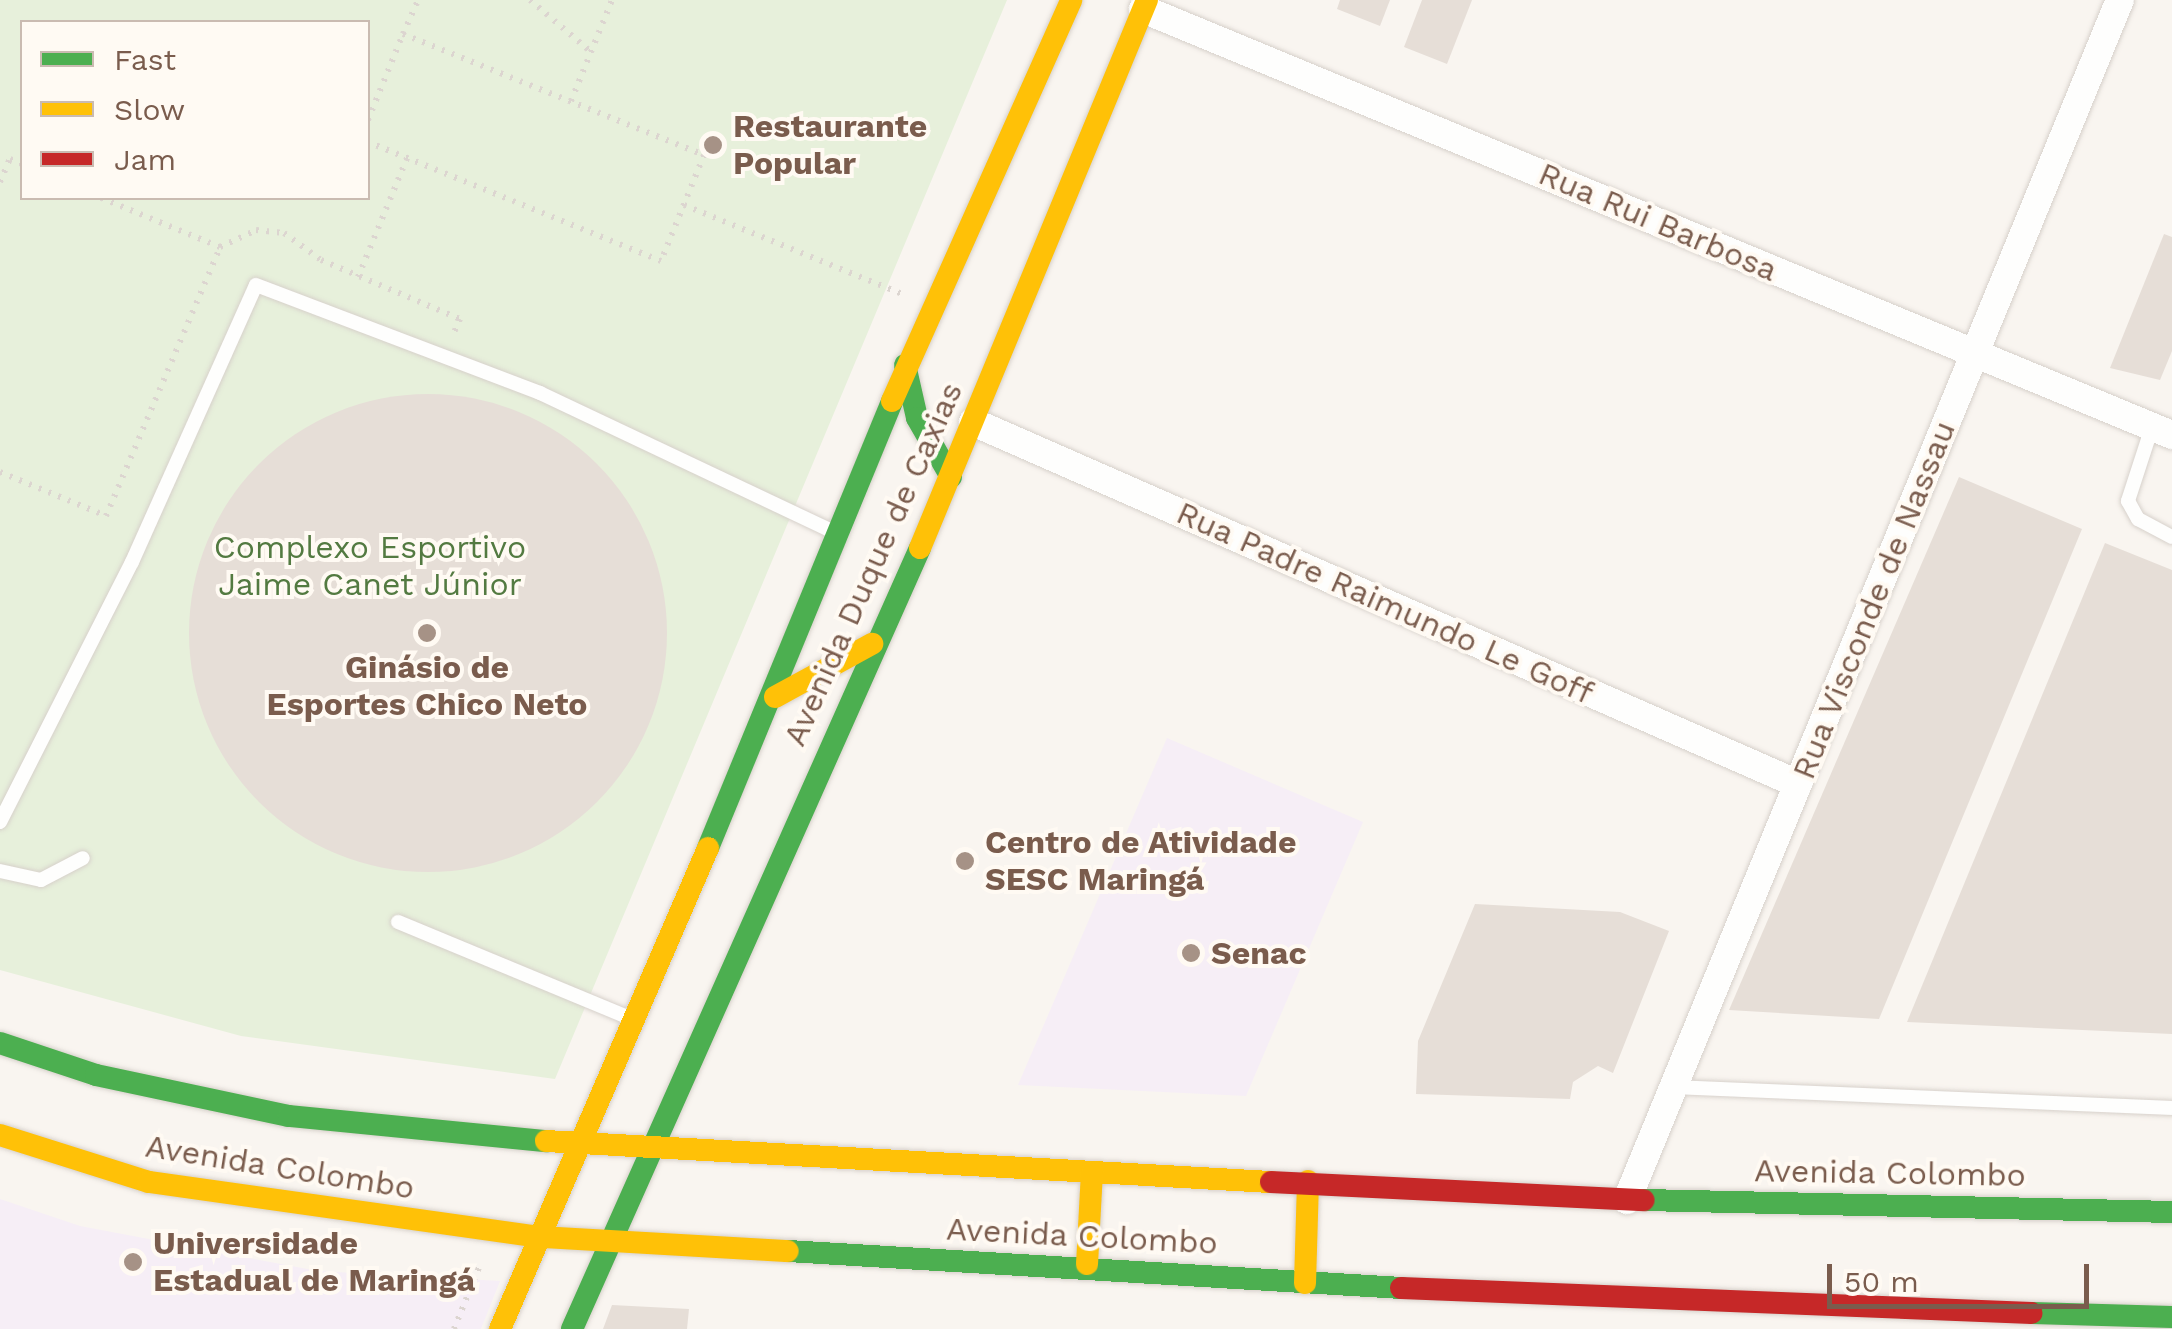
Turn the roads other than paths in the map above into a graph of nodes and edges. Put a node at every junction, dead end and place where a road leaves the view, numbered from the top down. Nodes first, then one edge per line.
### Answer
1 (1071, 0) edge
2 (2120, 0) edge
3 (1145, 4) edge
4 (1975, 354) junction
5 (905, 366) junction
6 (973, 422) junction
7 (2162, 431) edge
8 (951, 476) junction
9 (843, 536) junction
10 (2172, 537) edge
11 (872, 644) junction
12 (775, 697) junction
13 (1798, 784) junction
14 (0, 822) edge
15 (84, 858) dead end
16 (0, 871) edge
17 (398, 922) dead end
18 (633, 1020) junction
19 (0, 1042) edge
20 (1674, 1087) junction
21 (2172, 1108) edge
22 (0, 1135) edge
23 (584, 1144) junction
24 (655, 1152) junction
25 (1092, 1172) junction
26 (1308, 1181) junction
27 (1627, 1200) junction
28 (2172, 1212) edge
29 (542, 1237) junction
30 (611, 1241) junction
31 (1087, 1264) junction
32 (1305, 1283) junction
33 (1596, 1299) junction
34 (2172, 1317) edge
35 (500, 1329) edge
36 (572, 1329) edge
37 (1594, 1329) edge

1 - 5 main road, Avenida Duque de Caxias
2 - 4 street, Rua Visconde de Nassau
3 - 4 street, Rua Rui Barbosa
3 - 6 main road, Avenida Duque de Caxias
4 - 7 street, Rua Rui Barbosa
4 - 13 street, Rua Visconde de Nassau
5 - 8 main road
5 - 9 main road, Avenida Duque de Caxias
6 - 8 main road, Avenida Duque de Caxias
6 - 13 street, Rua Padre Raimundo Le Goff
7 - 10 lane
8 - 11 main road, Avenida Duque de Caxias
9 - 12 main road, Avenida Duque de Caxias
9 - 14 lane
11 - 12 main road
11 - 24 main road, Avenida Duque de Caxias
12 - 18 main road, Avenida Duque de Caxias
13 - 20 street, Rua Visconde de Nassau
15 - 16 lane
17 - 18 lane
18 - 23 main road, Avenida Duque de Caxias
19 - 23 main road, Avenida Colombo
20 - 21 lane
20 - 27 street, Rua Visconde de Nassau
22 - 29 main road, Avenida Colombo
23 - 24 main road, Avenida Colombo
23 - 29 main road, Avenida Duque de Caxias
24 - 25 main road, Avenida Colombo
24 - 30 main road, Avenida Duque de Caxias
25 - 26 main road, Avenida Colombo
25 - 31 main road
26 - 27 main road, Avenida Colombo
26 - 32 main road
27 - 28 main road, Avenida Colombo
29 - 30 main road, Avenida Colombo
29 - 35 main road, Avenida Duque de Caxias
30 - 31 main road, Avenida Colombo
30 - 36 main road, Avenida Duque de Caxias
31 - 32 main road, Avenida Colombo
32 - 33 main road, Avenida Colombo
33 - 34 main road, Avenida Colombo
33 - 37 street

